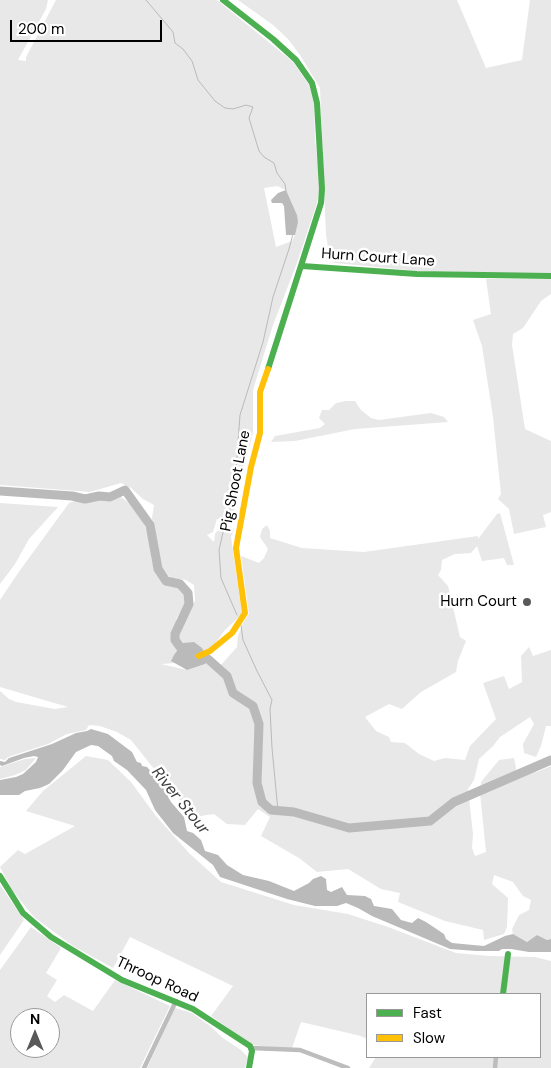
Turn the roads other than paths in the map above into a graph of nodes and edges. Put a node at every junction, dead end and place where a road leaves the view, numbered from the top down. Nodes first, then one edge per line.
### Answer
1 (223, 0) edge
2 (302, 266) junction
3 (551, 276) edge
4 (199, 656) dead end
5 (0, 876) edge
6 (508, 954) dead end
7 (503, 993) edge
8 (176, 1001) junction
9 (251, 1048) junction
10 (144, 1068) edge
11 (249, 1068) edge
12 (348, 1068) edge

1 - 2 street, Hurn Court Lane
2 - 3 street, Hurn Court Lane
2 - 4 street, Pig Shoot Lane
5 - 8 street, Throop Road
6 - 7 street
8 - 9 street, Throop Road
8 - 10 street
9 - 11 street
9 - 12 street

